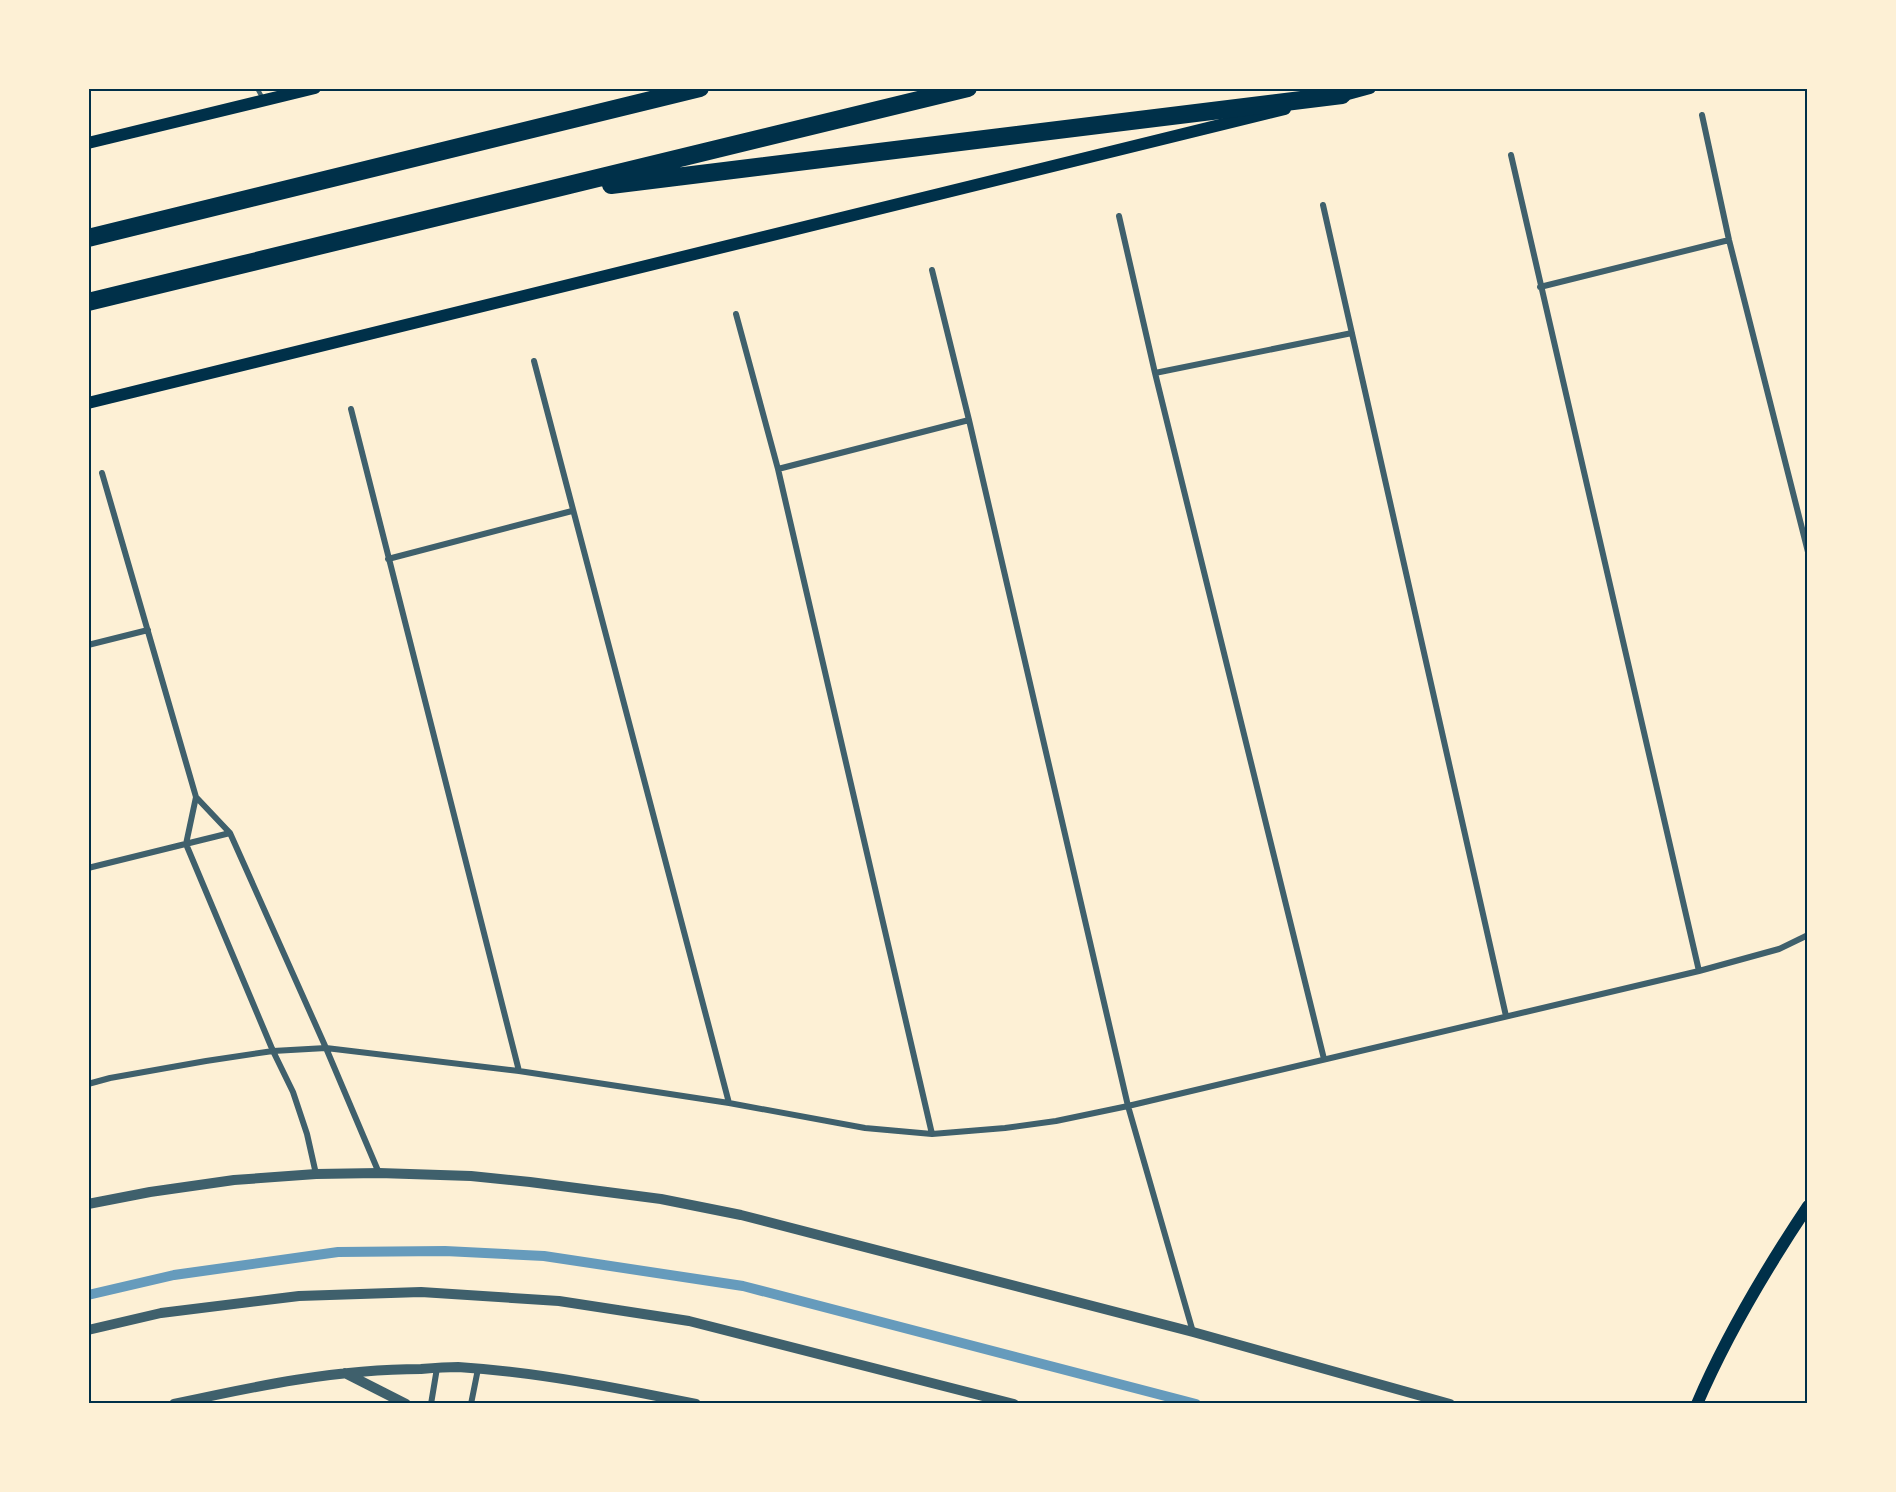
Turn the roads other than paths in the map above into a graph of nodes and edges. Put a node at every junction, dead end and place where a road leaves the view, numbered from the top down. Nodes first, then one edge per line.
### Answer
1 (257, 88) edge
2 (667, 88) edge
3 (700, 88) edge
4 (968, 88) edge
5 (1370, 88) edge
6 (314, 89) edge
7 (1342, 95) junction
8 (264, 101) junction
9 (599, 113) junction
10 (1702, 115) dead end
11 (88, 143) edge
12 (1511, 155) dead end
13 (526, 196) junction
14 (1323, 205) dead end
15 (1119, 216) dead end
16 (88, 238) edge
17 (1729, 240) junction
18 (932, 270) dead end
19 (1540, 287) junction
20 (88, 302) edge
21 (736, 314) dead end
22 (1352, 333) junction
23 (534, 361) dead end
24 (1155, 373) junction
25 (88, 403) edge
26 (351, 409) dead end
27 (969, 420) junction
28 (778, 469) junction
29 (102, 473) dead end
30 (573, 511) junction
31 (1808, 552) edge
32 (388, 559) junction
33 (148, 630) junction
34 (88, 645) edge
35 (196, 797) junction
36 (230, 833) junction
37 (186, 844) junction
38 (88, 868) edge
39 (1808, 935) edge
40 (1700, 971) junction
41 (1506, 1016) junction
42 (326, 1048) junction
43 (273, 1051) junction
44 (1324, 1059) junction
45 (519, 1071) junction
46 (88, 1084) edge
47 (729, 1103) junction
48 (1128, 1106) junction
49 (932, 1134) junction
50 (379, 1173) junction
51 (316, 1174) junction
52 (88, 1204) edge
53 (1808, 1206) edge
54 (88, 1330) edge
55 (1193, 1332) junction
56 (437, 1368) junction
57 (477, 1370) junction
58 (344, 1373) junction
59 (174, 1404) edge
60 (406, 1404) edge
61 (431, 1404) edge
62 (471, 1404) edge
63 (696, 1404) edge
64 (1014, 1404) edge
65 (1450, 1404) edge
66 (1697, 1404) edge

1 - 8 lane
2 - 9 highway
3 - 9 highway
4 - 13 highway
5 - 7 main road
6 - 8 main road
7 - 13 highway
7 - 25 main road
8 - 11 main road
9 - 16 highway
10 - 17 street
12 - 19 street
13 - 20 highway
14 - 22 street
15 - 24 street
17 - 19 street
17 - 31 street
18 - 27 street
19 - 40 street
21 - 28 street
22 - 24 street
22 - 41 street
23 - 30 street
24 - 44 street
26 - 32 street
27 - 28 street
27 - 48 street
28 - 49 street
29 - 33 street
30 - 32 street
30 - 47 street
32 - 45 street
33 - 34 street
33 - 35 street
35 - 36 street
35 - 37 street
36 - 37 street
36 - 42 street
37 - 38 street
37 - 43 street
39 - 40 street
40 - 41 street
41 - 44 street
42 - 43 street
42 - 45 street
42 - 50 street
43 - 46 street
43 - 51 street
44 - 48 street
45 - 47 street
47 - 49 street
48 - 49 street
48 - 55 street
50 - 51 street
50 - 55 street
51 - 52 street
53 - 66 main road
54 - 64 street
55 - 65 street
56 - 57 street
56 - 58 street
56 - 61 street
57 - 62 street
57 - 63 street
58 - 59 street
58 - 60 street

